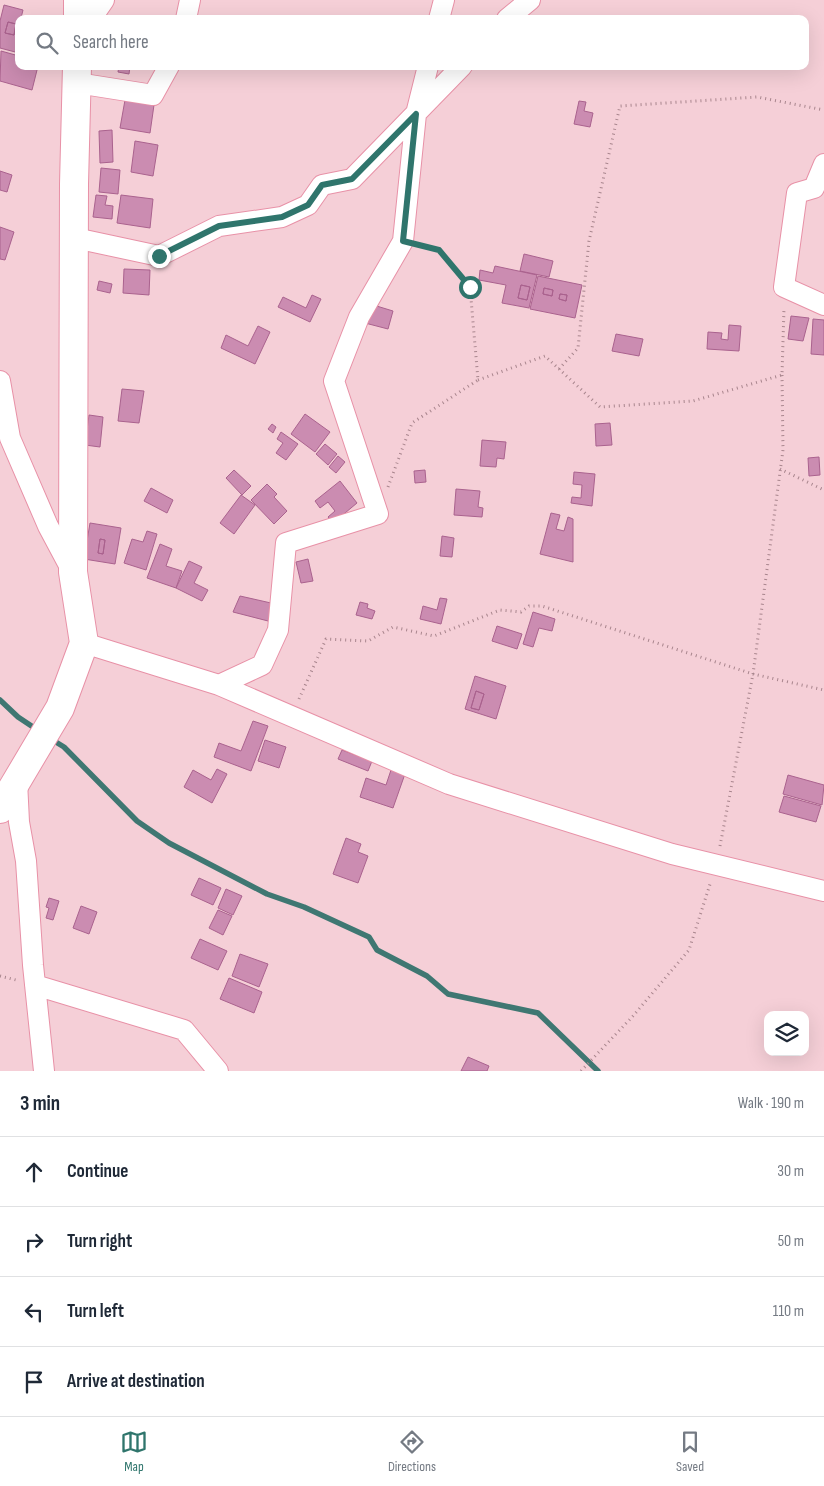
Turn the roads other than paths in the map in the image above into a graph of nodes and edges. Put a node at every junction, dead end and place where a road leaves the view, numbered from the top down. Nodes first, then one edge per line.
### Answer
1 (78, 0) edge
2 (104, 0) edge
3 (190, 0) edge
4 (444, 0) edge
5 (530, 0) edge
6 (78, 15) edge
7 (94, 15) edge
8 (187, 15) edge
9 (440, 15) edge
10 (513, 15) edge
11 (167, 70) edge
12 (427, 70) edge
13 (458, 70) edge
14 (77, 75) edge
15 (416, 114) junction
16 (824, 164) edge
17 (75, 238) junction
18 (824, 305) edge
19 (0, 381) edge
20 (73, 572) junction
21 (84, 643) junction
22 (219, 685) junction
23 (17, 781) junction
24 (0, 809) edge
25 (824, 891) edge
26 (35, 984) junction
27 (44, 1071) edge
28 (218, 1071) edge

1 - 6 street
2 - 7 street
3 - 8 street
4 - 9 street
5 - 10 street
11 - 14 street
12 - 15 street
13 - 15 street
14 - 17 street
15 - 17 street
15 - 22 street
16 - 18 street
17 - 20 street
19 - 20 street
20 - 21 street
21 - 22 street
21 - 23 street
22 - 25 street
23 - 24 street
23 - 26 street
26 - 27 street
26 - 28 street

